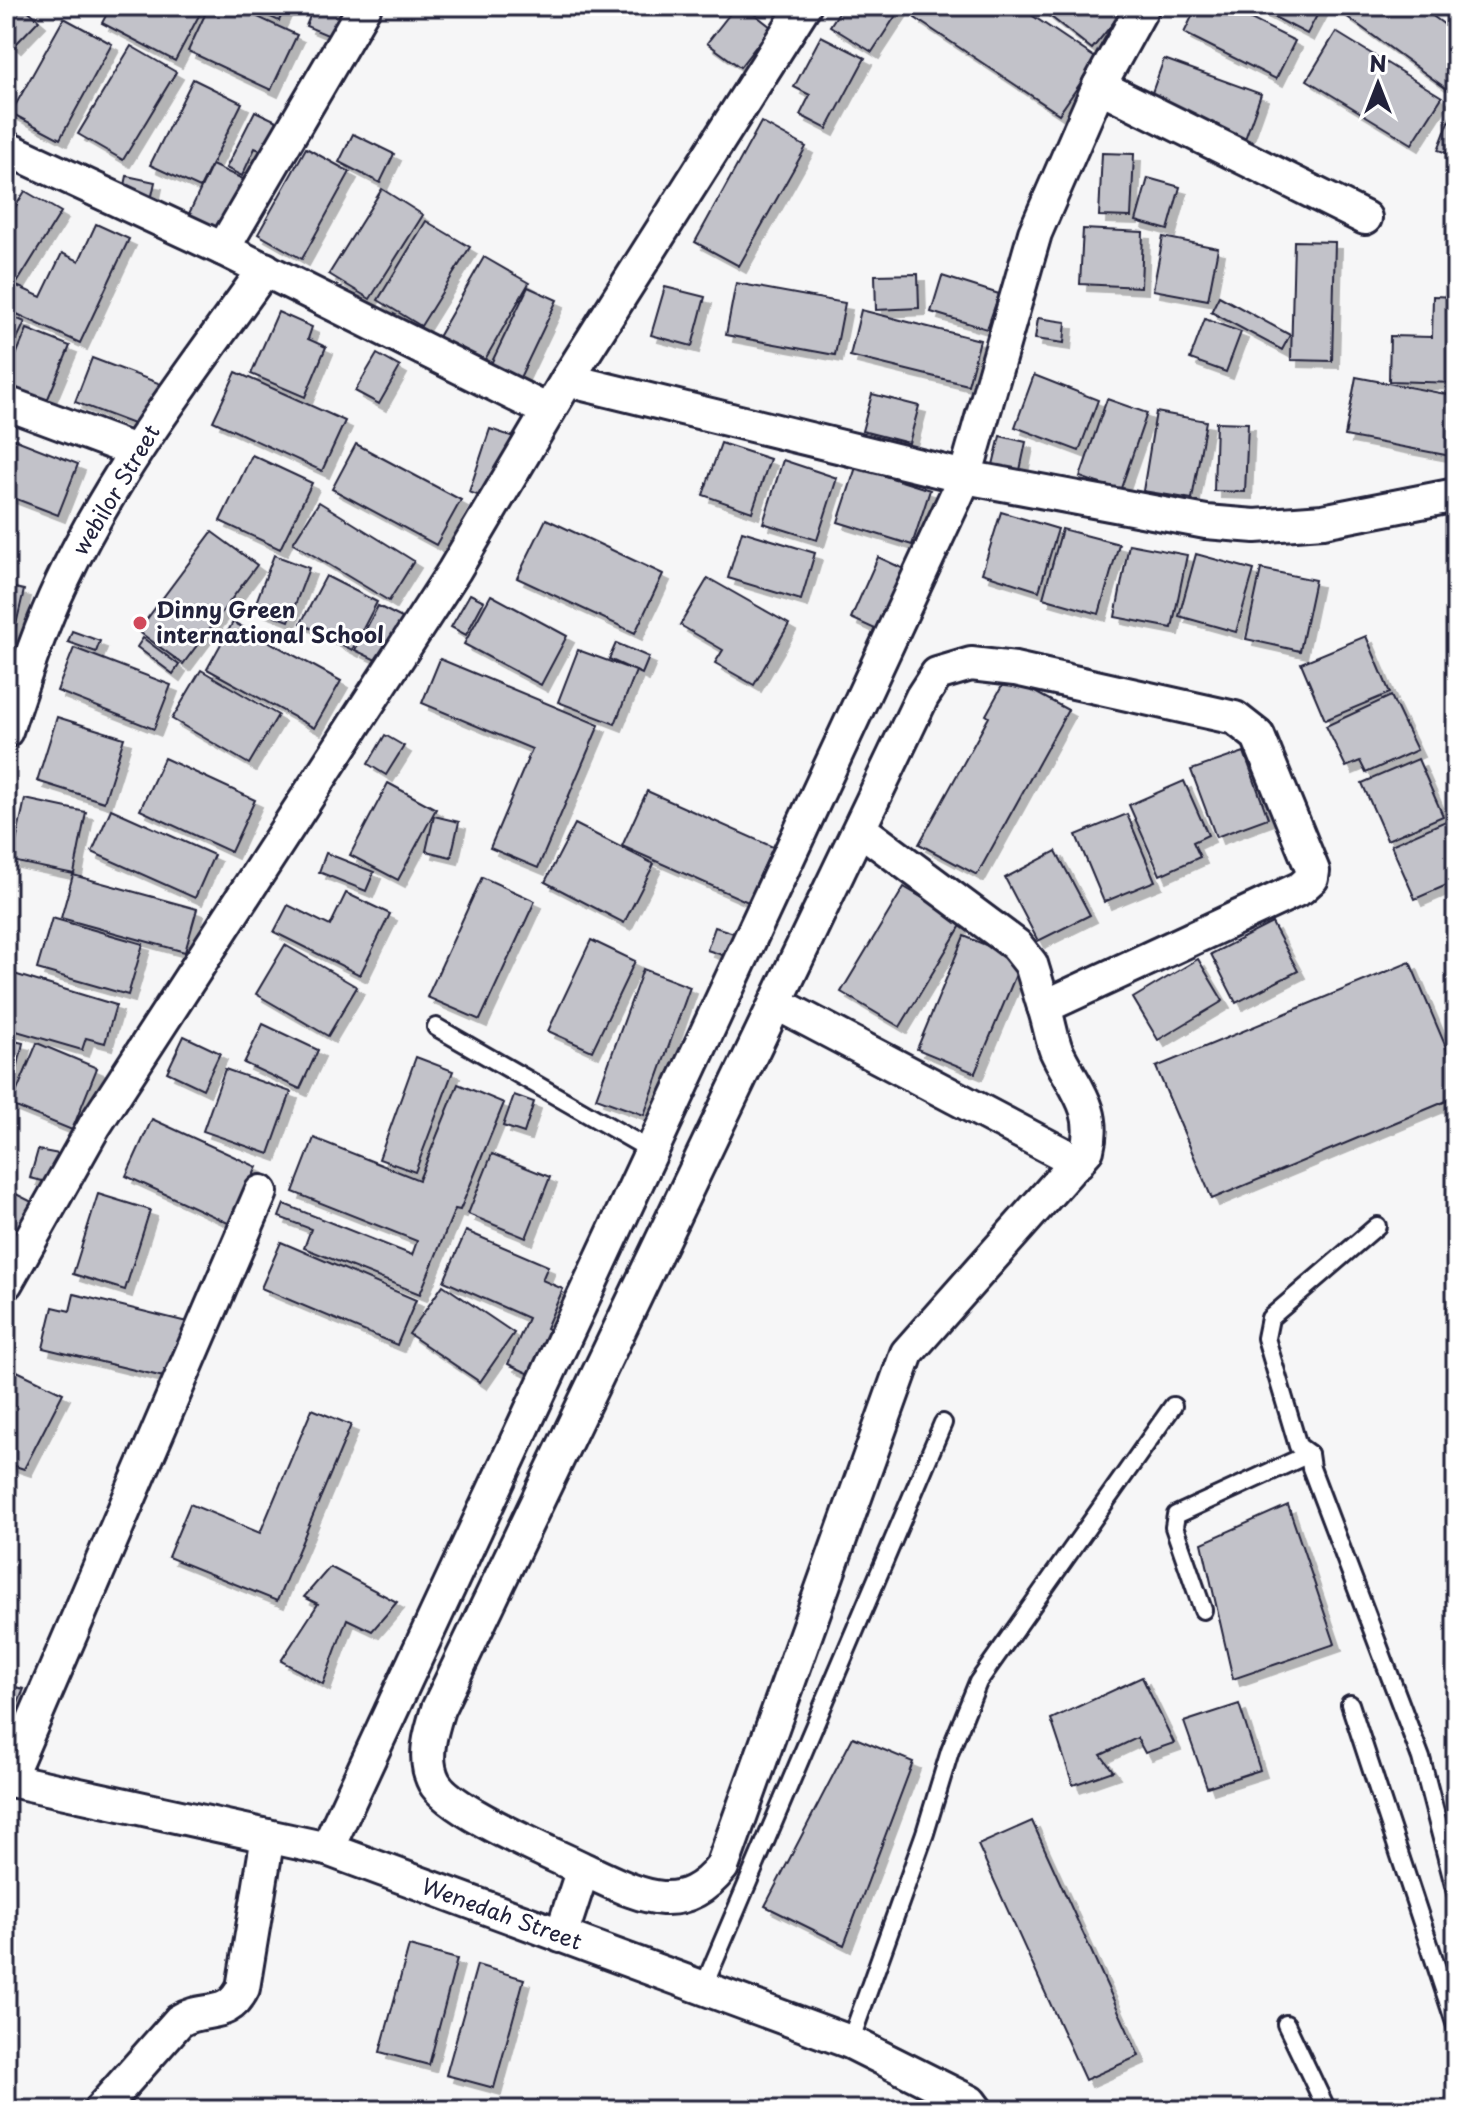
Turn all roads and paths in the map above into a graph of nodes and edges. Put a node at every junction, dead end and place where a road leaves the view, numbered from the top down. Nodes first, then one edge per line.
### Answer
1 (365, 6) edge
2 (804, 6) edge
3 (1143, 6) edge
4 (1099, 86) junction
5 (6, 148) edge
6 (1365, 218) dead end
7 (223, 249) junction
8 (265, 269) junction
9 (567, 380) junction
10 (6, 403) edge
11 (548, 411) junction
12 (135, 451) junction
13 (965, 477) junction
14 (1456, 495) edge
15 (6, 731) edge
16 (860, 829) junction
17 (778, 1004) junction
18 (1044, 1007) junction
19 (436, 1027) dead end
20 (652, 1151) junction
21 (1078, 1162) junction
22 (261, 1192) dead end
23 (1377, 1226) dead end
24 (6, 1283) edge
25 (1173, 1406) dead end
26 (943, 1423) dead end
27 (1309, 1454) junction
28 (1203, 1610) dead end
29 (1350, 1704) dead end
30 (7, 1779) edge
31 (268, 1836) junction
32 (327, 1849) junction
33 (583, 1869) junction
34 (1456, 1893) edge
35 (561, 1936) junction
36 (703, 1988) junction
37 (1286, 2024) dead end
38 (1456, 2026) edge
39 (850, 2042) junction
40 (100, 2110) edge
41 (976, 2110) edge
42 (1327, 2110) edge

1 - 7 street
2 - 9 street
3 - 4 street
4 - 6 street
4 - 13 street
5 - 7 street
7 - 8 street
8 - 11 street
8 - 12 street, webilor Street
9 - 11 street
9 - 13 street
10 - 12 street
11 - 24 street
12 - 15 street, webilor Street
13 - 14 street
13 - 20 street
16 - 17 street
16 - 18 street
16 - 18 street
17 - 21 street
17 - 33 street
18 - 21 street
19 - 20 lane
20 - 32 street
21 - 33 street
22 - 30 street
23 - 27 lane
25 - 39 lane
26 - 36 lane
27 - 28 lane
27 - 34 lane
29 - 38 lane
30 - 31 street, Wenedah Street
31 - 32 street, Wenedah Street
31 - 40 street
32 - 35 street, Wenedah Street
33 - 35 street
35 - 36 street, Wenedah Street
36 - 39 street, Wenedah Street
37 - 42 lane
39 - 41 street, Wenedah Street

